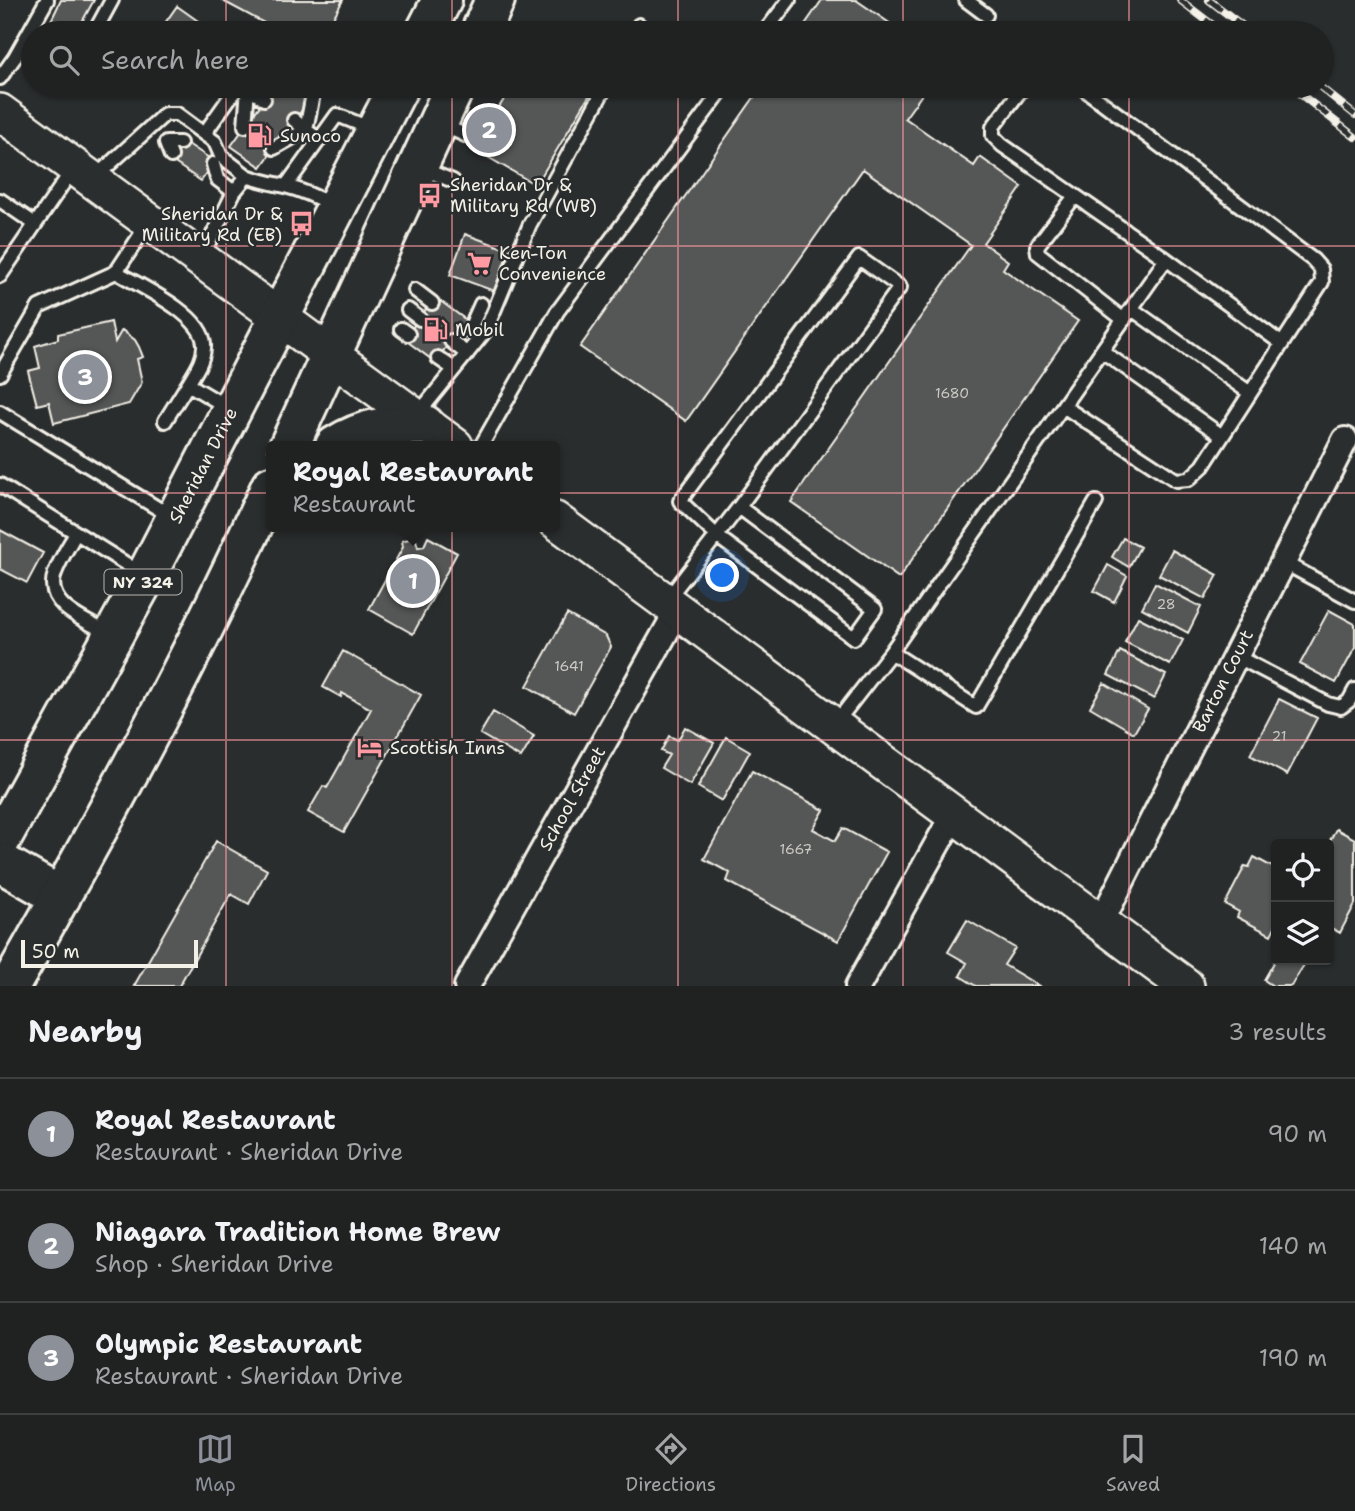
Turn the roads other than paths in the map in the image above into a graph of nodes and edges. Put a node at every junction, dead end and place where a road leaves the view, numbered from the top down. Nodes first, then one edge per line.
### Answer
1 (47, 0) edge
2 (112, 0) edge
3 (442, 0) edge
4 (789, 0) edge
5 (966, 0) edge
6 (986, 15) dead end
7 (35, 21) edge
8 (101, 21) edge
9 (431, 21) edge
10 (773, 21) edge
11 (21, 46) edge
12 (0, 78) edge
13 (236, 98) edge
14 (245, 98) edge
15 (312, 98) edge
16 (393, 98) edge
17 (456, 98) edge
18 (599, 98) edge
19 (716, 98) edge
20 (1015, 98) edge
21 (1096, 98) edge
22 (0, 112) edge
23 (294, 120) dead end
24 (244, 126) dead end
25 (146, 129) junction
26 (306, 130) junction
27 (376, 130) junction
28 (204, 134) junction
29 (318, 139) junction
30 (166, 143) junction
31 (180, 143) dead end
32 (274, 148) dead end
33 (171, 156) dead end
34 (213, 164) dead end
35 (418, 166) junction
36 (84, 173) junction
37 (247, 176) junction
38 (217, 178) junction
39 (203, 179) dead end
40 (453, 181) dead end
41 (286, 186) junction
42 (234, 192) junction
43 (1075, 196) junction
44 (0, 200) edge
45 (336, 207) junction
46 (149, 221) junction
47 (35, 224) junction
48 (201, 259) junction
49 (1166, 259) junction
50 (116, 272) junction
51 (0, 276) edge
52 (415, 290) dead end
53 (432, 303) dead end
54 (481, 304) dead end
55 (1132, 309) junction
56 (408, 310) dead end
57 (420, 318) dead end
58 (280, 320) junction
59 (1124, 320) junction
60 (470, 332) junction
61 (451, 341) dead end
62 (1281, 343) junction
63 (1102, 351) junction
64 (467, 354) junction
65 (330, 356) junction
66 (438, 358) dead end
67 (454, 369) junction
68 (0, 374) edge
69 (188, 384) junction
70 (1250, 393) junction
71 (1063, 407) junction
72 (231, 409) junction
73 (0, 412) edge
74 (165, 421) dead end
75 (432, 430) edge
76 (1223, 436) junction
77 (1345, 440) dead end
78 (291, 441) edge
79 (342, 441) edge
80 (484, 441) edge
81 (0, 485) edge
82 (266, 497) edge
83 (1096, 502) dead end
84 (739, 507) junction
85 (176, 519) junction
86 (560, 524) edge
87 (266, 531) edge
88 (76, 533) junction
89 (718, 537) junction
90 (1283, 562) junction
91 (146, 576) junction
92 (226, 587) junction
93 (1355, 601) edge
94 (672, 606) junction
95 (114, 636) junction
96 (891, 652) junction
97 (1236, 656) junction
98 (1355, 690) edge
99 (833, 726) junction
100 (954, 814) junction
101 (0, 841) edge
102 (0, 862) edge
103 (61, 897) junction
104 (1101, 922) junction
105 (10, 986) edge
106 (467, 986) edge
107 (859, 986) edge
108 (1186, 986) edge

1 - 7 lane
2 - 8 lane
3 - 9 main road
4 - 10 lane
5 - 6 lane
11 - 12 lane
13 - 28 lane
14 - 24 lane
15 - 26 lane
16 - 27 main road, Sheridan Drive / NY 324
17 - 35 main road
18 - 60 lane
19 - 80 lane
20 - 43 lane
21 - 62 lane
22 - 36 main road
23 - 26 lane
25 - 28 lane
25 - 30 lane
25 - 36 lane
26 - 29 lane
26 - 32 lane
27 - 29 lane
27 - 45 main road, Sheridan Drive / NY 324
28 - 37 lane
29 - 41 lane
30 - 31 lane
30 - 33 lane
34 - 38 lane
35 - 40 lane
35 - 65 main road
36 - 46 main road
36 - 47 lane
37 - 41 lane
37 - 42 lane
38 - 39 lane
38 - 42 lane
41 - 45 lane
42 - 48 lane
43 - 49 lane
43 - 59 lane
44 - 47 lane
45 - 58 main road, Sheridan Drive / NY 324
46 - 48 main road
46 - 50 lane
47 - 51 lane
48 - 58 main road
49 - 55 lane
49 - 62 lane
50 - 68 lane
50 - 69 lane
52 - 53 lane
54 - 60 lane
55 - 59 lane
55 - 70 lane
56 - 57 lane
58 - 65 main road
58 - 72 main road, Sheridan Drive / NY 324
59 - 63 lane
60 - 64 lane
61 - 64 lane
62 - 70 lane
63 - 71 lane
63 - 76 lane
64 - 67 lane
65 - 75 main road
65 - 78 main road
66 - 67 lane
67 - 75 lane
69 - 72 lane
69 - 74 lane
70 - 76 lane
71 - 76 lane
71 - 96 lane
72 - 85 main road, Sheridan Drive / NY 324
73 - 85 lane
75 - 79 main road
77 - 90 street, Barton Court
81 - 88 lane
82 - 92 main road
83 - 96 lane
84 - 89 lane
84 - 89 lane
84 - 89 lane
85 - 91 main road, Sheridan Drive / NY 324
86 - 94 main road
87 - 92 main road
88 - 91 lane
88 - 95 lane
89 - 94 lane
90 - 93 lane
90 - 97 street, Barton Court
91 - 95 main road, Sheridan Drive / NY 324
92 - 103 main road
94 - 99 main road
94 - 106 street, School Street
95 - 101 main road, Sheridan Drive / NY 324
96 - 99 lane
97 - 98 lane
97 - 104 street, Barton Court
99 - 100 main road
100 - 104 main road
100 - 107 street
102 - 103 main road
103 - 105 main road
104 - 108 main road

